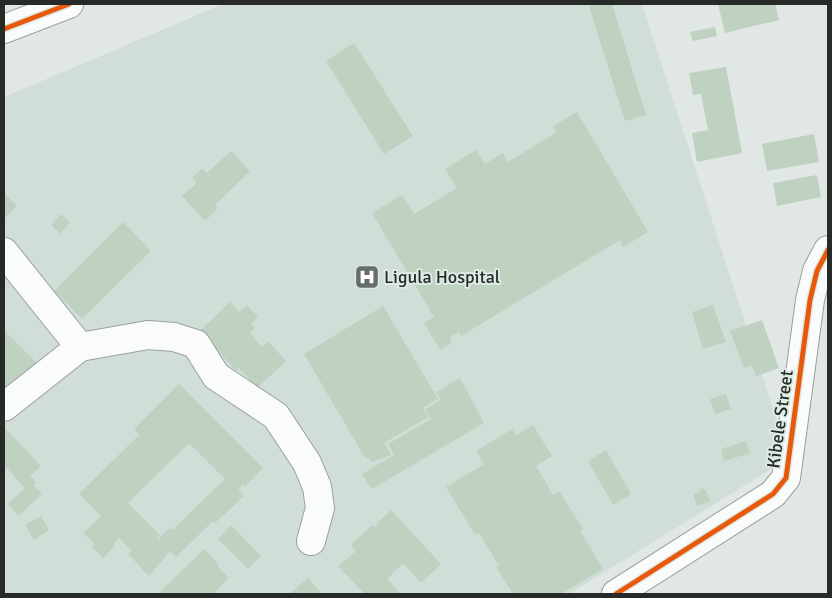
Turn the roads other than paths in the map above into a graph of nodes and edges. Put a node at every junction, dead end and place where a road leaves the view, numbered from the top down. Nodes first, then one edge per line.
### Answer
1 (69, 4) edge
2 (4, 29) edge
3 (828, 250) edge
4 (4, 252) edge
5 (80, 348) junction
6 (4, 408) edge
7 (311, 541) dead end
8 (616, 594) edge

1 - 2 street
3 - 8 street, Kibele Street
4 - 5 street
5 - 6 street
5 - 7 street

